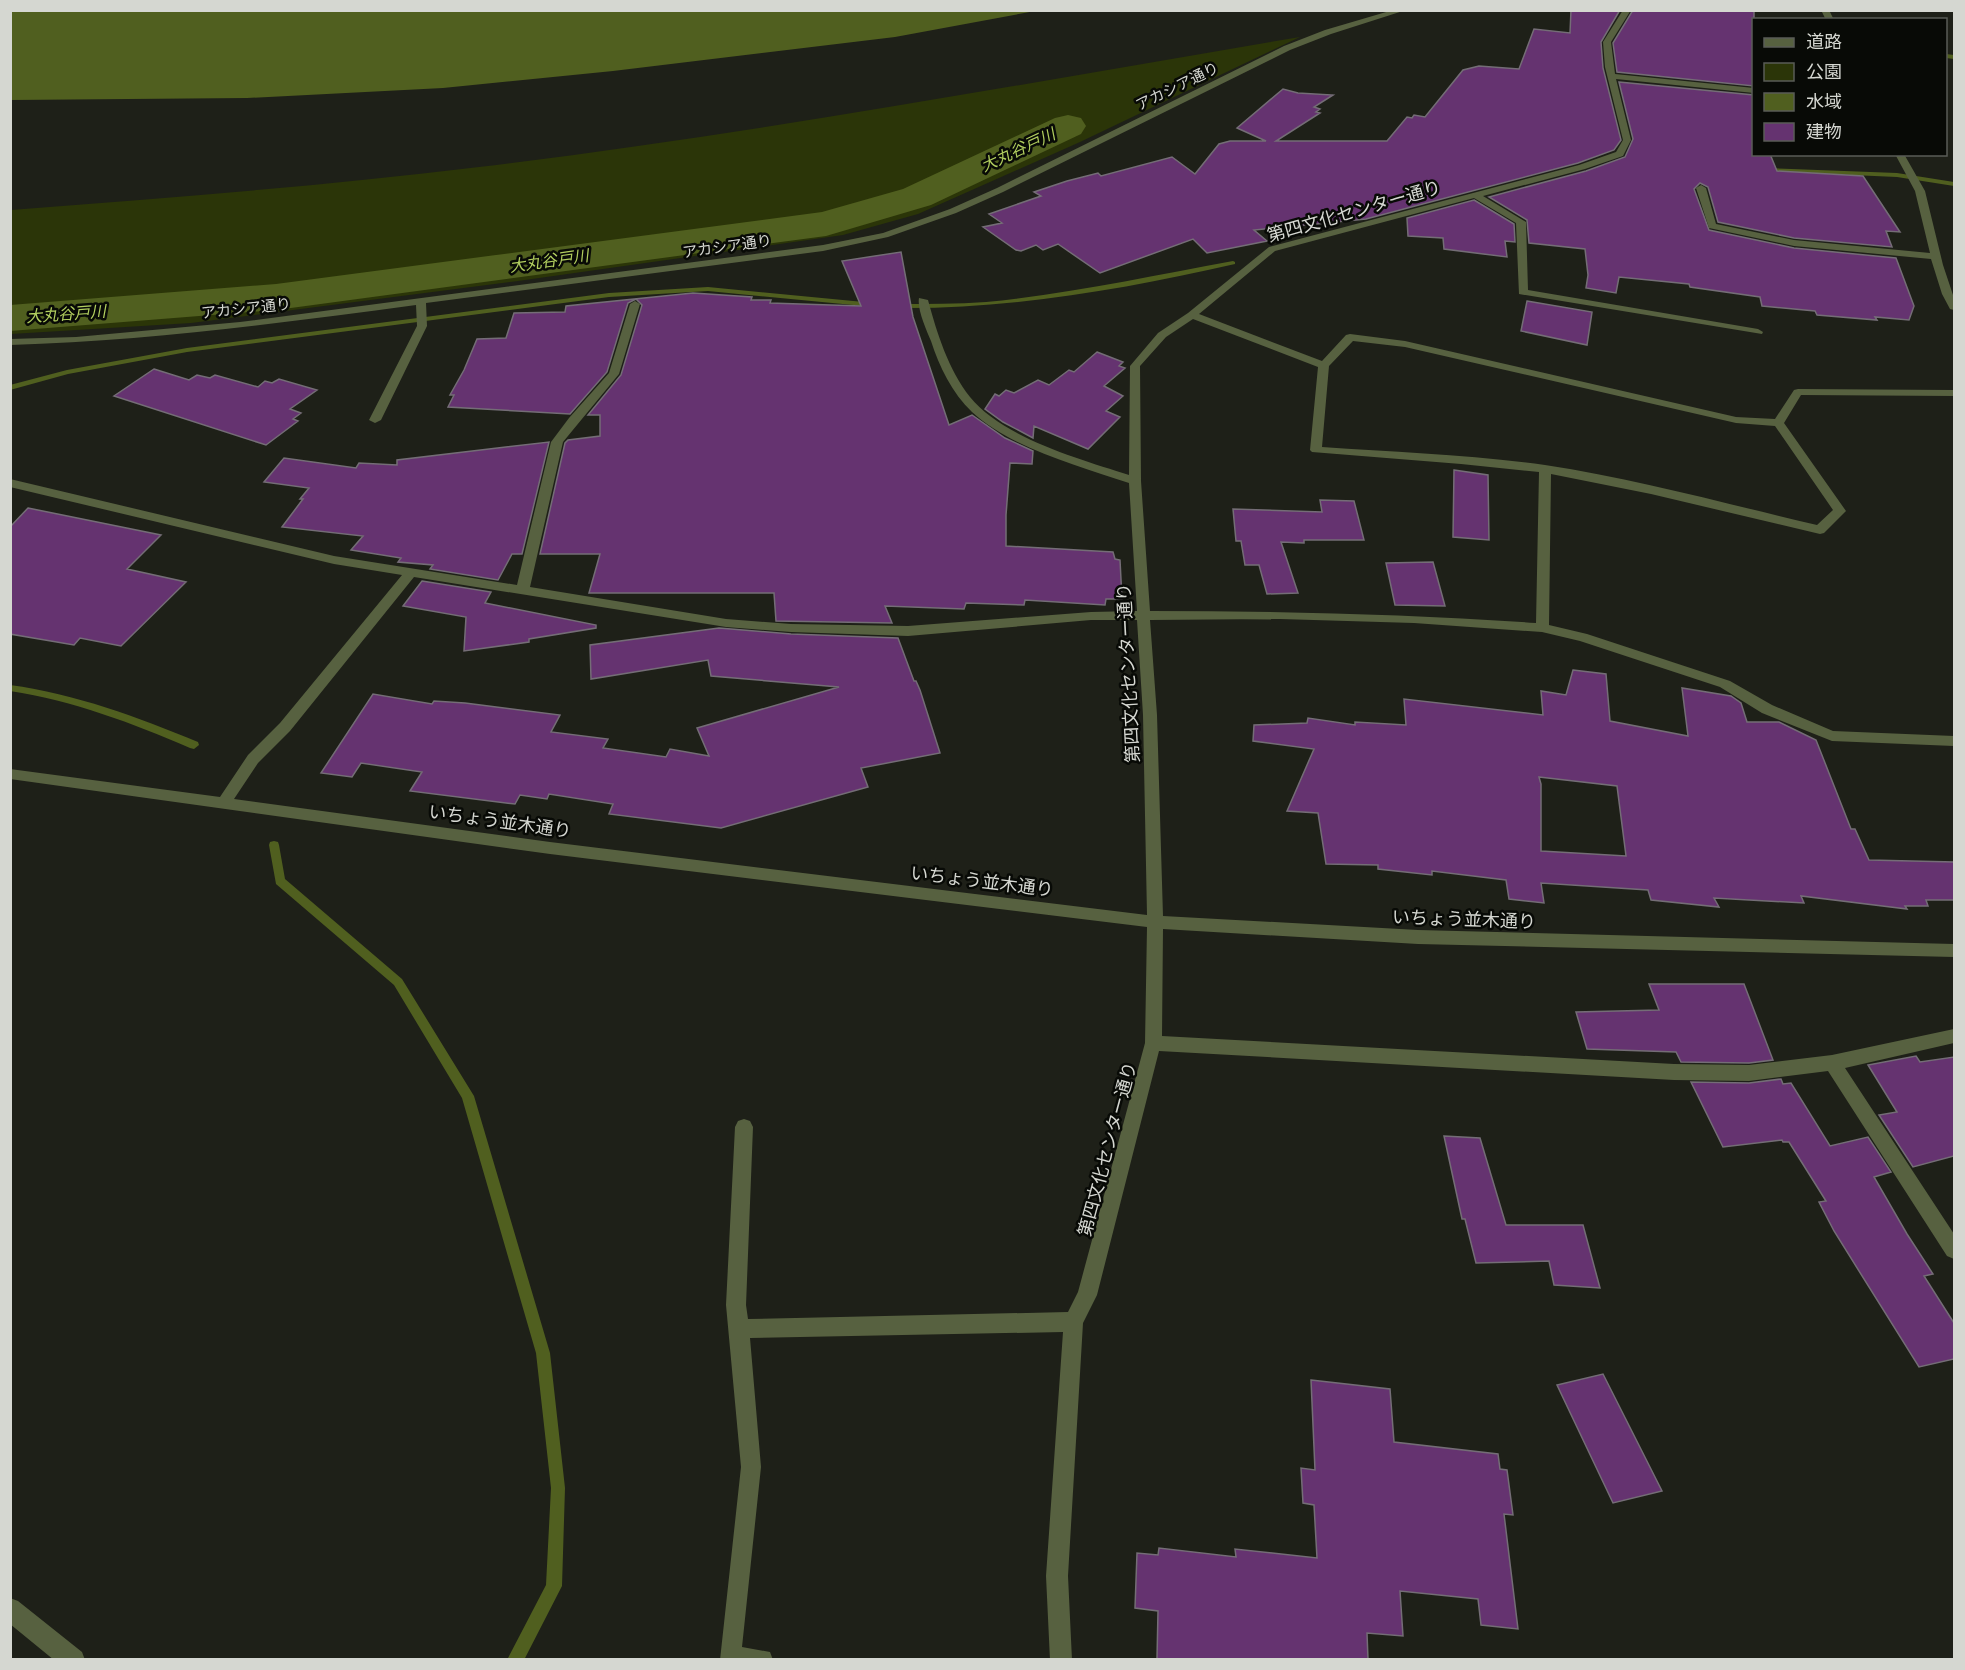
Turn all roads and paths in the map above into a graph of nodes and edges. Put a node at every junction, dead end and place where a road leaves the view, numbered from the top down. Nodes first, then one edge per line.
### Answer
1 (1403, 10) edge
2 (1627, 10) edge
3 (1612, 76) junction
4 (1752, 90) edge
5 (1900, 156) edge
6 (1701, 188) dead end
7 (1475, 195) junction
8 (1935, 256) junction
9 (923, 300) dead end
10 (635, 304) dead end
11 (421, 307) junction
12 (1954, 308) edge
13 (1192, 315) junction
14 (1758, 332) dead end
15 (10, 342) edge
16 (1324, 365) junction
17 (1954, 393) edge
18 (375, 420) dead end
19 (1778, 423) junction
20 (1545, 470) junction
21 (1135, 481) junction
22 (10, 483) edge
23 (410, 574) junction
24 (522, 592) junction
25 (1145, 617) junction
26 (1542, 628) junction
27 (1954, 741) edge
28 (10, 774) edge
29 (224, 803) junction
30 (1155, 922) junction
31 (1954, 951) edge
32 (1954, 1036) edge
33 (1153, 1043) junction
34 (1832, 1063) junction
35 (744, 1127) dead end
36 (1954, 1250) edge
37 (1073, 1322) junction
38 (740, 1329) junction
39 (10, 1609) edge
40 (74, 1659) edge
41 (762, 1659) edge
42 (1061, 1659) edge

1 - 11 street, アカシア通り
2 - 3 street, 第四文化センター通り
3 - 4 street
3 - 7 street, 第四文化センター通り
5 - 8 street
6 - 8 street
7 - 13 street, 第四文化センター通り
7 - 14 street
8 - 12 street
9 - 21 street
10 - 24 street
11 - 15 street, アカシア通り
11 - 18 street
13 - 16 street
13 - 21 street, 第四文化センター通り
16 - 19 street
16 - 20 street
17 - 19 street
19 - 20 street
20 - 26 street
21 - 25 street, 第四文化センター通り
22 - 23 street
23 - 24 street
23 - 29 street
24 - 25 street
25 - 26 street
25 - 30 street, 第四文化センター通り
26 - 27 street
28 - 29 street, いちょう並木通り
29 - 30 street, いちょう並木通り
30 - 31 street, いちょう並木通り
30 - 33 street, 第四文化センター通り
32 - 34 street
33 - 34 street
33 - 37 street, 第四文化センター通り
34 - 36 street
35 - 38 street
37 - 38 street
37 - 42 street, 第四文化センター通り
38 - 41 street
39 - 40 street

